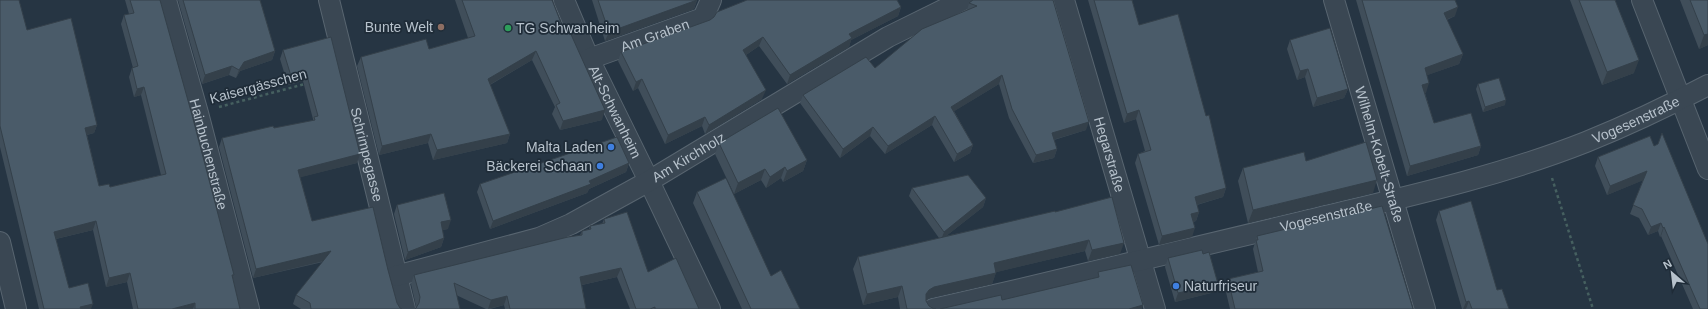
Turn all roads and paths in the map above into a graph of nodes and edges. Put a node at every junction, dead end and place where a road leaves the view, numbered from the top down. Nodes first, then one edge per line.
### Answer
1 (166, 0) edge
2 (328, 0) edge
3 (564, 0) edge
4 (711, 0) edge
5 (963, 0) edge
6 (1064, 0) edge
7 (1334, 0) edge
8 (1642, 0) edge
9 (589, 59) junction
10 (310, 82) edge
11 (1708, 85) edge
12 (1681, 99) junction
13 (198, 113) junction
14 (1545, 156) junction
15 (1708, 169) edge
16 (649, 181) junction
17 (1393, 200) junction
18 (0, 242) edge
19 (1141, 261) junction
20 (396, 276) junction
21 (16, 309) edge
22 (249, 309) edge
23 (405, 309) edge
24 (710, 309) edge
25 (933, 309) edge
26 (1155, 309) edge
27 (1425, 309) edge
28 (1593, 309) edge

1 - 13 street, Hainbuchenstraße
2 - 20 street, Schrimpegasse
3 - 9 street, Alt-Schwanheim
4 - 9 street, Am Graben
5 - 16 street, Am Kirchholz
6 - 19 street, Hegarstraße
7 - 17 street, Wilhelm-Kobelt-Straße
8 - 12 street
9 - 16 street, Alt-Schwanheim
10 - 13 path, Kaisergässchen
11 - 12 street, Vogesenstraße
12 - 14 street, Vogesenstraße
12 - 15 street
13 - 22 street, Hainbuchenstraße
14 - 17 street, Vogesenstraße
14 - 28 path
16 - 20 street, Am Kirchholz
16 - 24 street, Alt-Schwanheim
17 - 19 street, Vogesenstraße
17 - 27 street, Wilhelm-Kobelt-Straße
18 - 21 street
19 - 25 street, Vogesenstraße
19 - 26 street, Hegarstraße
20 - 23 street, Schrimpegasse

